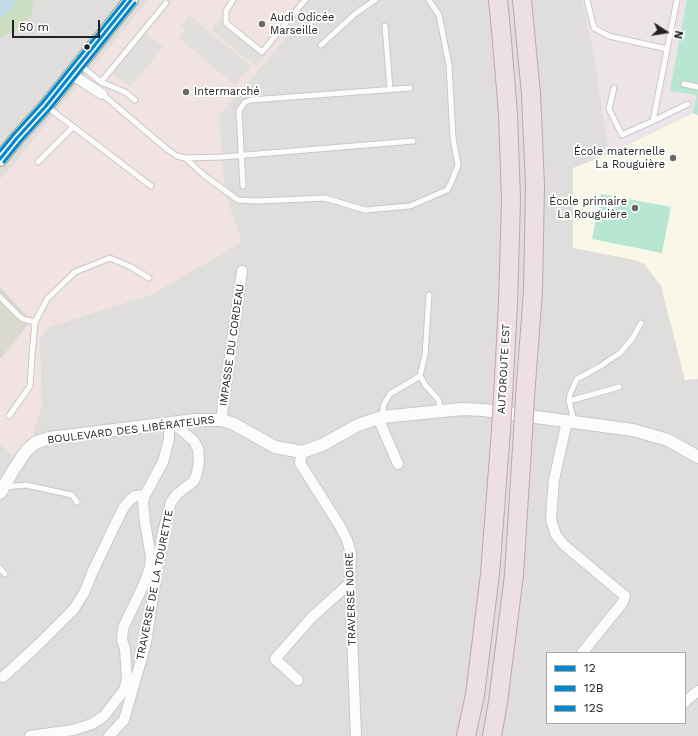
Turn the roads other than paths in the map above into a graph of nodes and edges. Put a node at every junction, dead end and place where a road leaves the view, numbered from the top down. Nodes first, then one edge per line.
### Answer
1 (131, 0) edge
2 (233, 0) edge
3 (305, 0) edge
4 (375, 0) edge
5 (429, 0) edge
6 (498, 0) edge
7 (522, 0) edge
8 (587, 0) edge
9 (677, 0) edge
10 (166, 3) dead end
11 (385, 26) dead end
12 (321, 45) dead end
13 (667, 49) junction
14 (75, 69) junction
15 (101, 82) junction
16 (684, 84) dead end
17 (698, 87) edge
18 (410, 88) dead end
19 (614, 88) dead end
20 (390, 89) junction
21 (102, 94) joint
22 (135, 100) dead end
23 (688, 104) dead end
24 (46, 106) junction
25 (653, 121) junction
26 (73, 127) junction
27 (413, 142) dead end
28 (241, 155) junction
29 (185, 158) junction
30 (0, 159) edge
31 (38, 162) dead end
32 (152, 186) dead end
33 (243, 186) dead end
34 (242, 271) dead end
35 (149, 278) dead end
36 (429, 295) dead end
37 (0, 297) edge
38 (35, 322) junction
39 (641, 323) dead end
40 (420, 376) junction
41 (619, 387) dead end
42 (569, 401) junction
43 (441, 411) junction
44 (9, 416) dead end
45 (380, 418) junction
46 (221, 420) junction
47 (571, 422) junction
48 (171, 424) junction
49 (302, 452) junction
50 (698, 457) edge
51 (398, 464) dead end
52 (2, 490) edge
53 (145, 495) junction
54 (77, 502) dead end
55 (0, 568) edge
56 (5, 574) dead end
57 (350, 583) junction
58 (583, 652) edge
59 (1, 678) edge
60 (298, 680) dead end
61 (698, 691) edge
62 (686, 701) edge
63 (30, 736) edge
64 (109, 736) edge
65 (356, 736) edge
66 (466, 736) edge
67 (492, 736) edge

1 - 14 main road
2 - 3 lane
4 - 12 lane
5 - 29 lane
6 - 66 highway, AUTOROUTE EST, bridge
7 - 67 highway, AUTOROUTE EST, bridge
8 - 13 lane
9 - 13 lane
10 - 15 lane
11 - 20 lane
13 - 25 lane
14 - 15 lane
14 - 21 street
14 - 24 main road
15 - 22 lane
16 - 17 lane
18 - 20 lane
19 - 25 lane
20 - 28 lane
21 - 29 lane
23 - 25 lane
24 - 26 lane
24 - 30 main road
26 - 31 lane
26 - 32 lane
27 - 28 lane
28 - 29 lane
28 - 33 lane
34 - 46 street, IMPASSE DU CORDEAU
35 - 38 lane
36 - 40 lane
37 - 38 lane
38 - 44 lane
39 - 42 lane
40 - 43 lane
40 - 45 lane
41 - 42 lane
42 - 47 lane
43 - 45 street, BOULEVARD DES LIBÉRATEURS
43 - 47 street, BOULEVARD DES LIBÉRATEURS
45 - 49 street, BOULEVARD DES LIBÉRATEURS
45 - 51 street
46 - 48 street, BOULEVARD DES LIBÉRATEURS
46 - 49 street, BOULEVARD DES LIBÉRATEURS
47 - 50 street, BOULEVARD DES LIBÉRATEURS
47 - 58 street
48 - 52 street, BOULEVARD DES LIBÉRATEURS
48 - 53 street
48 - 64 street, TRAVERSE DE LA TOURETTE
49 - 57 street, TRAVERSE NOIRE
52 - 54 lane
53 - 59 street
53 - 63 street
55 - 56 lane
57 - 60 street
57 - 65 street, TRAVERSE NOIRE
61 - 62 street

